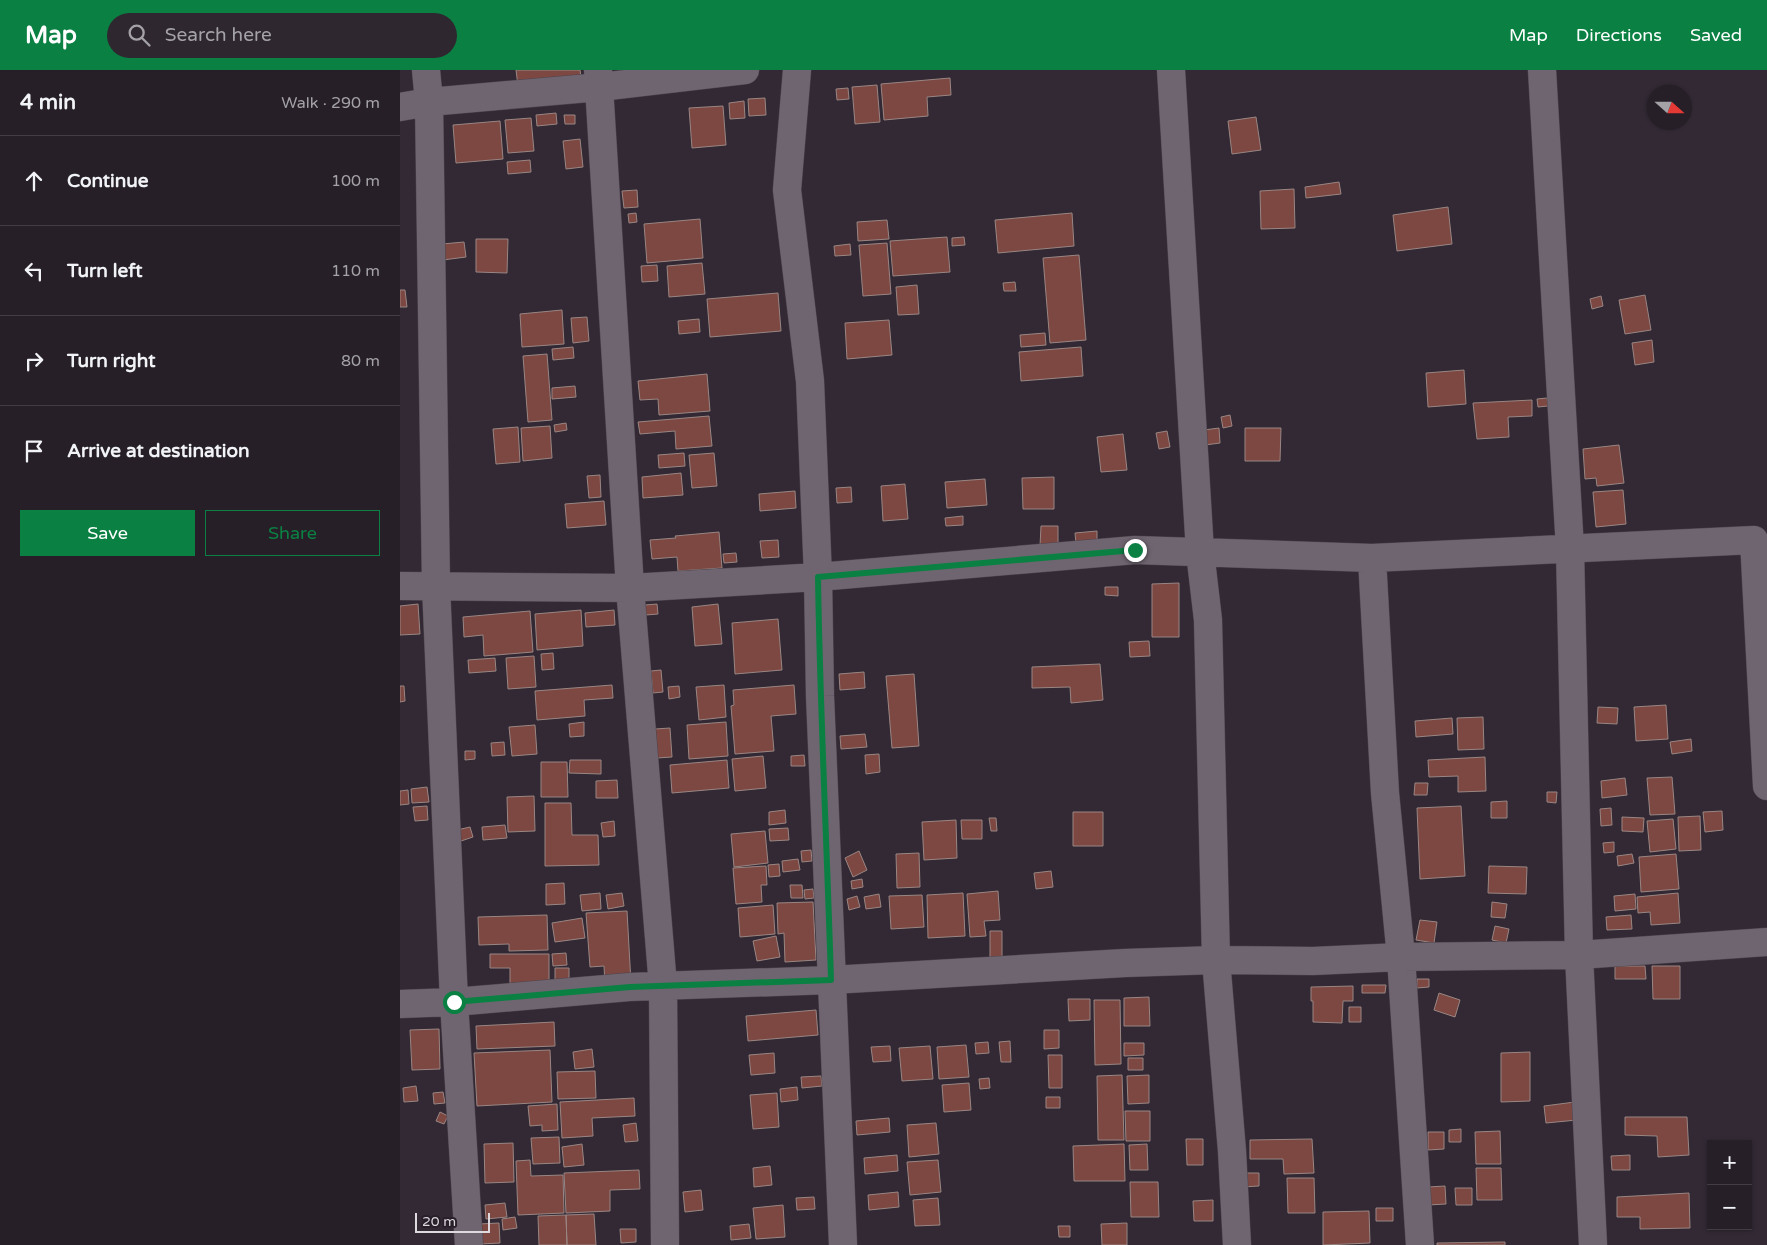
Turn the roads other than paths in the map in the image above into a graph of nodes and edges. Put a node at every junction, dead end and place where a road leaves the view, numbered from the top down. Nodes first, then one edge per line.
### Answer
1 (426, 70) edge
2 (745, 70) edge
3 (797, 70) edge
4 (1171, 70) edge
5 (1542, 70) edge
6 (599, 79) edge
7 (429, 102) junction
8 (400, 107) edge
9 (1570, 549) junction
10 (1200, 552) junction
11 (1372, 558) junction
12 (818, 577) junction
13 (400, 586) edge
14 (436, 586) junction
15 (630, 588) junction
16 (1767, 786) edge
17 (1767, 942) edge
18 (1579, 955) junction
19 (1401, 957) junction
20 (1216, 960) junction
21 (831, 980) junction
22 (663, 986) junction
23 (454, 1002) junction
24 (400, 1004) edge
25 (469, 1245) edge
26 (665, 1245) edge
27 (843, 1245) edge
28 (1237, 1245) edge
29 (1420, 1245) edge
30 (1593, 1245) edge

1 - 7 street
2 - 6 street
3 - 12 street
4 - 10 street
5 - 9 street
6 - 7 street
6 - 15 street
7 - 8 street
7 - 14 street
9 - 11 street
9 - 16 street
9 - 18 street
10 - 11 street
10 - 12 street
10 - 20 street
11 - 19 street
12 - 15 street
12 - 21 street
13 - 14 street
14 - 15 street
14 - 23 street
15 - 22 street
17 - 18 street
18 - 19 street
18 - 30 street
19 - 20 street
19 - 29 street
20 - 21 street
20 - 28 street
21 - 22 street
21 - 27 street
22 - 23 street
22 - 26 street
23 - 24 street
23 - 25 street

